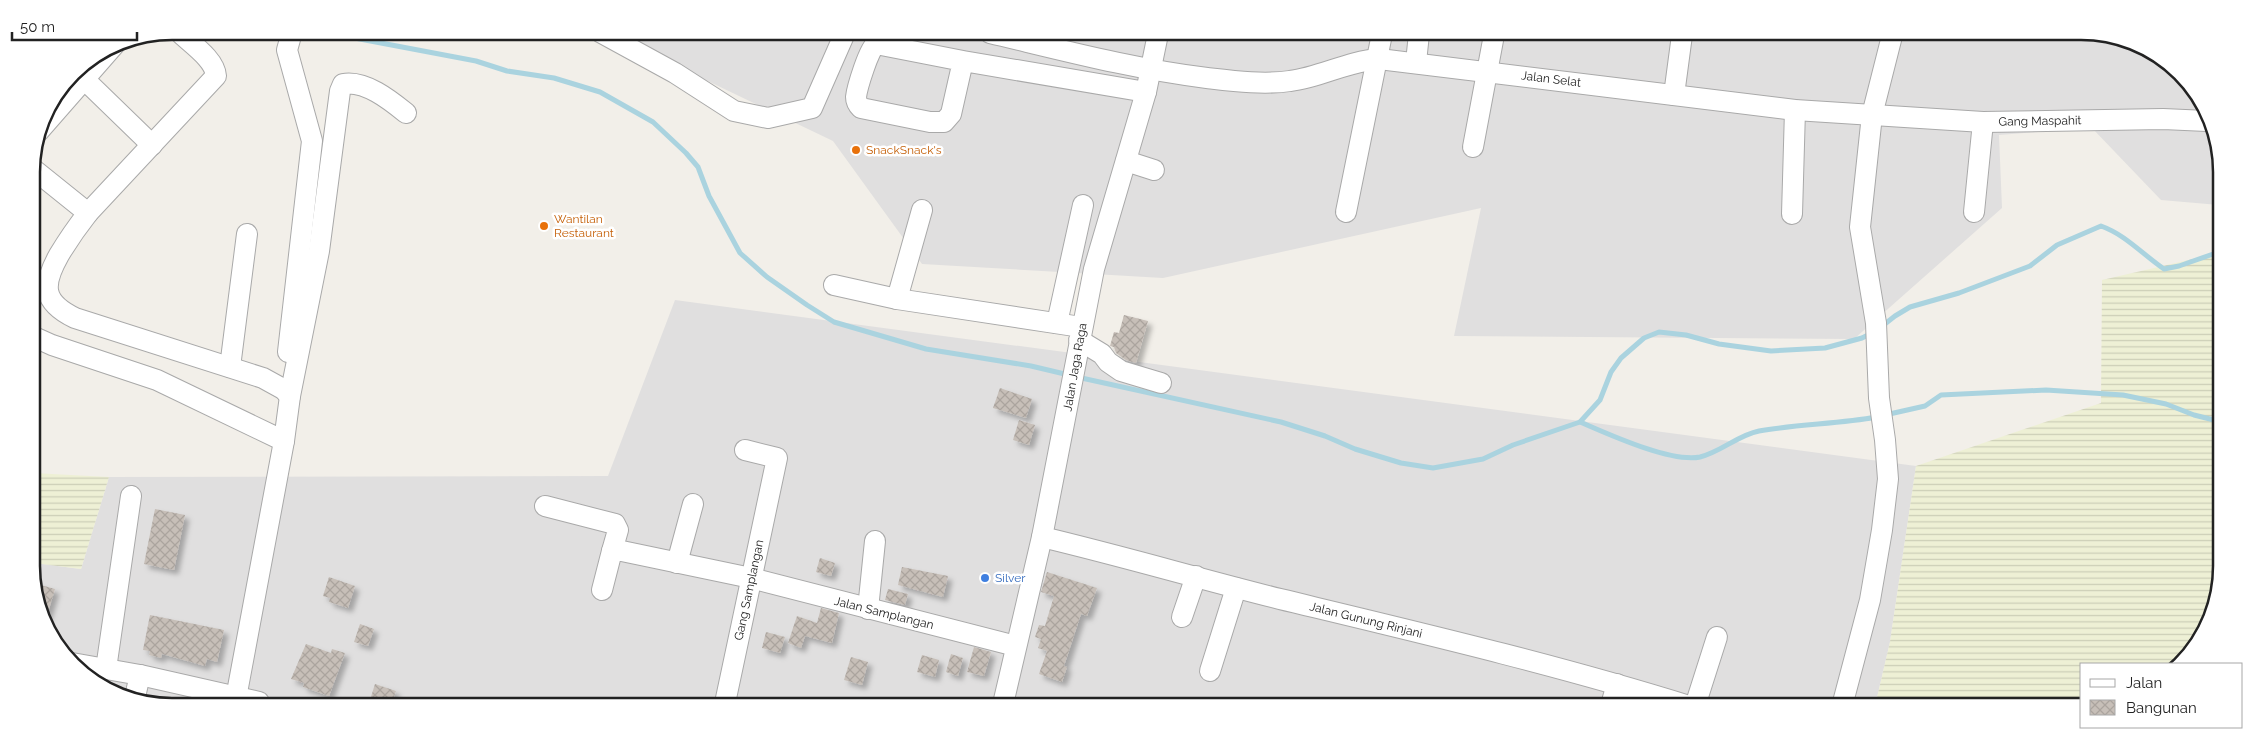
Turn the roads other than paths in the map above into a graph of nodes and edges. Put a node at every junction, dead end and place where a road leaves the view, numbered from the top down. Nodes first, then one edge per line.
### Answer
1 (187, 40) edge
2 (290, 40) edge
3 (615, 40) edge
4 (842, 40) edge
5 (1020, 40) edge
6 (1157, 40) edge
7 (1381, 40) edge
8 (1418, 40) edge
9 (1493, 40) edge
10 (1681, 40) edge
11 (1891, 40) edge
12 (1379, 59) junction
13 (102, 61) edge
14 (963, 61) junction
15 (1416, 62) junction
16 (1151, 71) junction
17 (1487, 71) junction
18 (85, 80) junction
19 (1146, 92) junction
20 (1674, 95) junction
21 (1795, 110) junction
22 (406, 113) dead end
23 (1872, 115) junction
24 (52, 116) edge
25 (2202, 121) edge
26 (1983, 122) junction
27 (152, 145) junction
28 (1473, 147) dead end
29 (1126, 161) junction
30 (1154, 170) dead end
31 (40, 174) edge
32 (1082, 206) dead end
33 (922, 210) dead end
34 (1346, 212) dead end
35 (1974, 212) dead end
36 (88, 213) junction
37 (1792, 214) dead end
38 (247, 234) dead end
39 (40, 272) edge
40 (40, 281) edge
41 (834, 285) dead end
42 (897, 299) junction
43 (1057, 324) junction
44 (40, 339) edge
45 (1079, 340) junction
46 (230, 368) junction
47 (1160, 383) dead end
48 (286, 392) junction
49 (284, 441) junction
50 (745, 450) dead end
51 (131, 496) dead end
52 (693, 504) dead end
53 (545, 506) dead end
54 (1042, 537) junction
55 (875, 541) dead end
56 (612, 551) junction
57 (678, 563) junction
58 (1196, 576) junction
59 (751, 578) junction
60 (1236, 588) junction
61 (602, 590) dead end
62 (868, 609) junction
63 (1182, 617) dead end
64 (1717, 637) dead end
65 (1016, 646) junction
66 (85, 665) edge
67 (106, 669) junction
68 (1210, 671) dead end
69 (140, 675) junction
70 (1618, 684) junction
71 (136, 693) edge
72 (206, 696) edge
73 (236, 698) joint
74 (726, 698) edge
75 (1004, 698) edge
76 (1613, 698) edge
77 (1663, 698) edge
78 (1698, 698) edge
79 (1844, 698) edge

1 - 27 street
2 - 48 street
3 - 4 street
5 - 16 street, Jalan Selat
6 - 16 street, Jalan Jaga Raga
7 - 12 street
8 - 15 street
9 - 17 street
10 - 20 street
11 - 23 street
12 - 15 street, Jalan Selat
12 - 16 street, Jalan Selat
12 - 34 street
13 - 18 street
14 - 14 street
14 - 19 street
15 - 17 street, Jalan Selat
16 - 19 street, Jalan Jaga Raga
17 - 20 street, Jalan Selat
17 - 28 street
18 - 24 street
18 - 27 street
19 - 29 street, Jalan Jaga Raga
20 - 21 street, Jalan Selat
21 - 23 street, Jalan Selat
21 - 37 street
22 - 48 street
23 - 26 street, Gang Maspahit
23 - 79 street
25 - 26 street, Gang Maspahit
26 - 35 street
27 - 36 street
29 - 30 street
29 - 45 street, Jalan Jaga Raga
31 - 36 street
32 - 43 street
33 - 42 street
36 - 39 street
38 - 46 street
40 - 46 street
41 - 42 street
42 - 43 street
43 - 45 street
44 - 49 street
45 - 47 street
45 - 54 street, Jalan Jaga Raga
46 - 48 street
48 - 49 street
49 - 73 street
50 - 59 street, Gang Samplangan
51 - 67 street
52 - 57 street
53 - 56 street
54 - 58 street, Jalan Gunung Rinjani
54 - 65 street, Jalan Jaga Raga
55 - 62 street
56 - 57 street, Jalan Samplangan
56 - 61 street
57 - 59 street, Jalan Samplangan
58 - 60 street, Jalan Gunung Rinjani
58 - 63 street
59 - 62 street, Jalan Samplangan
59 - 74 street, Gang Samplangan
60 - 68 street
60 - 70 street, Jalan Gunung Rinjani
62 - 65 street, Jalan Samplangan
64 - 78 street
65 - 75 street, Jalan Jaga Raga
66 - 67 street
67 - 69 street
69 - 71 street
69 - 72 street
70 - 76 street
70 - 77 street, Jalan Gunung Rinjani
72 - 73 street

